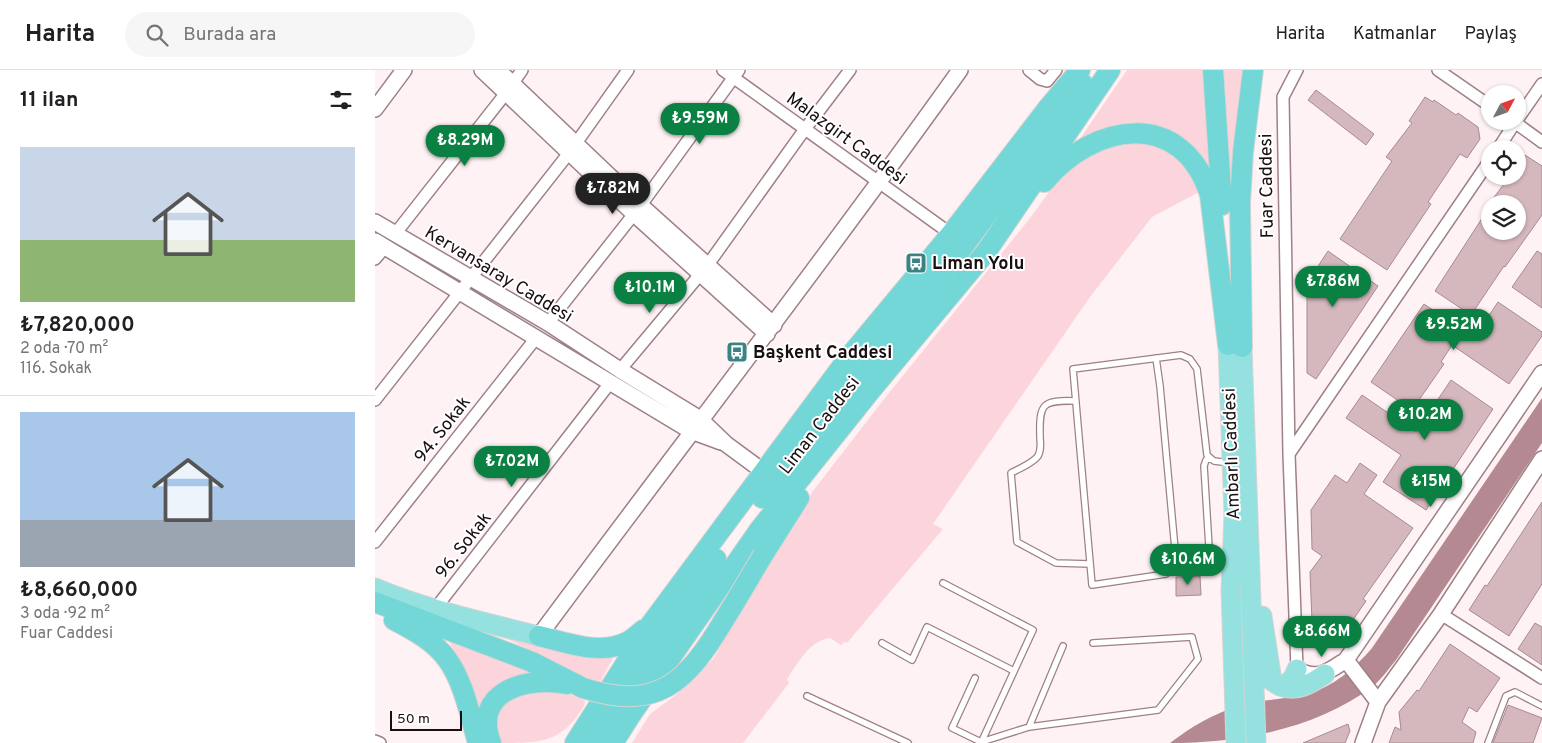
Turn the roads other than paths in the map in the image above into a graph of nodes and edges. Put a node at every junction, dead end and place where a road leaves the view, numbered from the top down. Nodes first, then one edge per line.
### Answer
1 (405, 70) edge
2 (482, 70) edge
3 (498, 70) edge
4 (522, 70) edge
5 (628, 70) edge
6 (723, 70) edge
7 (850, 70) edge
8 (960, 70) edge
9 (1029, 70) edge
10 (1056, 70) edge
11 (1081, 70) edge
12 (1092, 70) edge
13 (1110, 70) edge
14 (1213, 70) edge
15 (1253, 70) edge
16 (1297, 70) edge
17 (1437, 70) edge
18 (736, 74) edge
19 (1542, 84) edge
20 (509, 88) junction
21 (1481, 100) edge
22 (1526, 106) edge
23 (375, 109) edge
24 (805, 129) junction
25 (1526, 130) edge
26 (1542, 142) edge
27 (573, 148) junction
28 (1481, 173) edge
29 (880, 182) junction
30 (638, 210) junction
31 (375, 222) edge
32 (395, 234) junction
33 (951, 234) junction
34 (380, 244) edge
35 (986, 252) junction
36 (375, 259) edge
37 (703, 270) junction
38 (471, 279) junction
39 (460, 293) junction
40 (548, 323) junction
41 (771, 330) junction
42 (536, 338) junction
43 (1235, 346) junction
44 (1156, 358) junction
45 (620, 370) junction
46 (1542, 373) edge
47 (610, 383) junction
48 (871, 390) junction
49 (375, 400) edge
50 (1075, 401) junction
51 (695, 425) junction
52 (1289, 454) junction
53 (1210, 458) junction
54 (1542, 459) edge
55 (1231, 463) junction
56 (764, 472) junction
57 (375, 542) edge
58 (1176, 560) junction
59 (1090, 564) junction
60 (1250, 564) junction
61 (943, 584) dead end
62 (375, 588) edge
63 (375, 602) edge
64 (375, 609) edge
65 (435, 610) junction
66 (1441, 614) junction
67 (651, 624) junction
68 (539, 636) junction
69 (882, 643) dead end
70 (1093, 643) dead end
71 (1063, 646) dead end
72 (1348, 662) junction
73 (1297, 668) junction
74 (1014, 670) junction
75 (1325, 674) junction
76 (975, 678) dead end
77 (1542, 678) edge
78 (1280, 686) junction
79 (583, 688) junction
80 (807, 696) dead end
81 (1375, 697) junction
82 (1542, 706) edge
83 (1029, 727) junction
84 (375, 741) edge
85 (595, 741) edge
86 (380, 743) edge
87 (478, 743) edge
88 (491, 743) edge
89 (908, 743) edge
90 (981, 743) edge
91 (1236, 743) edge
92 (1256, 743) edge
93 (1363, 743) edge
94 (1488, 743) edge

1 - 23 street
2 - 20 street
3 - 20 street
4 - 20 street
5 - 27 street
6 - 18 street, Malazgirt Caddesi
7 - 24 street
8 - 29 street
9 - 10 street
11 - 33 highway
12 - 85 highway, Liman Caddesi
13 - 35 highway, Liman Caddesi
14 - 43 highway
15 - 43 highway
16 - 52 street, Fuar Caddesi
17 - 21 street
18 - 24 street, Malazgirt Caddesi
18 - 30 street
19 - 22 street
20 - 27 street
20 - 32 street
24 - 29 street, Malazgirt Caddesi
24 - 37 street
25 - 26 street
27 - 30 street
27 - 38 street
28 - 52 street
29 - 33 street, Malazgirt Caddesi
29 - 41 street
30 - 37 street
30 - 40 street
31 - 32 street, Kervansaray Caddesi
32 - 38 street, Kervansaray Caddesi
33 - 56 highway
34 - 36 street
34 - 39 street, Kervansaray Caddesi
35 - 43 highway
35 - 48 highway, Liman Caddesi
37 - 41 street
37 - 45 street
38 - 39 street
38 - 40 street, Kervansaray Caddesi
39 - 42 street, Kervansaray Caddesi
39 - 49 street
40 - 45 street, Kervansaray Caddesi
41 - 51 street
42 - 47 street, Kervansaray Caddesi
42 - 57 street, 94. Sokak
43 - 55 main road, Ambarlı Caddesi
43 - 60 main road, Ambarlı Caddesi
44 - 50 lane
44 - 53 lane
44 - 58 lane
45 - 51 street, Kervansaray Caddesi
46 - 72 street
47 - 51 street, Kervansaray Caddesi
47 - 65 street, 96. Sokak
48 - 79 highway, bridge
48 - 85 highway, Liman Caddesi
50 - 59 lane
50 - 59 lane
51 - 56 street, Kervansaray Caddesi
51 - 68 street
52 - 73 street, Fuar Caddesi
53 - 55 lane
53 - 58 lane
54 - 66 street
55 - 91 main road, Ambarlı Caddesi
56 - 67 highway
58 - 59 lane
60 - 78 main road
60 - 92 main road, Ambarlı Caddesi
61 - 74 lane
62 - 65 main road
63 - 79 highway
64 - 87 highway
65 - 68 main road
66 - 77 street
66 - 81 street
67 - 68 highway
67 - 85 highway
69 - 74 lane
70 - 83 lane
71 - 83 lane
72 - 75 street
72 - 81 street
73 - 75 street
73 - 78 main road
74 - 90 lane
75 - 78 main road
76 - 90 lane
79 - 88 highway
80 - 89 lane
81 - 93 street
82 - 94 lane
83 - 90 lane
84 - 86 street

